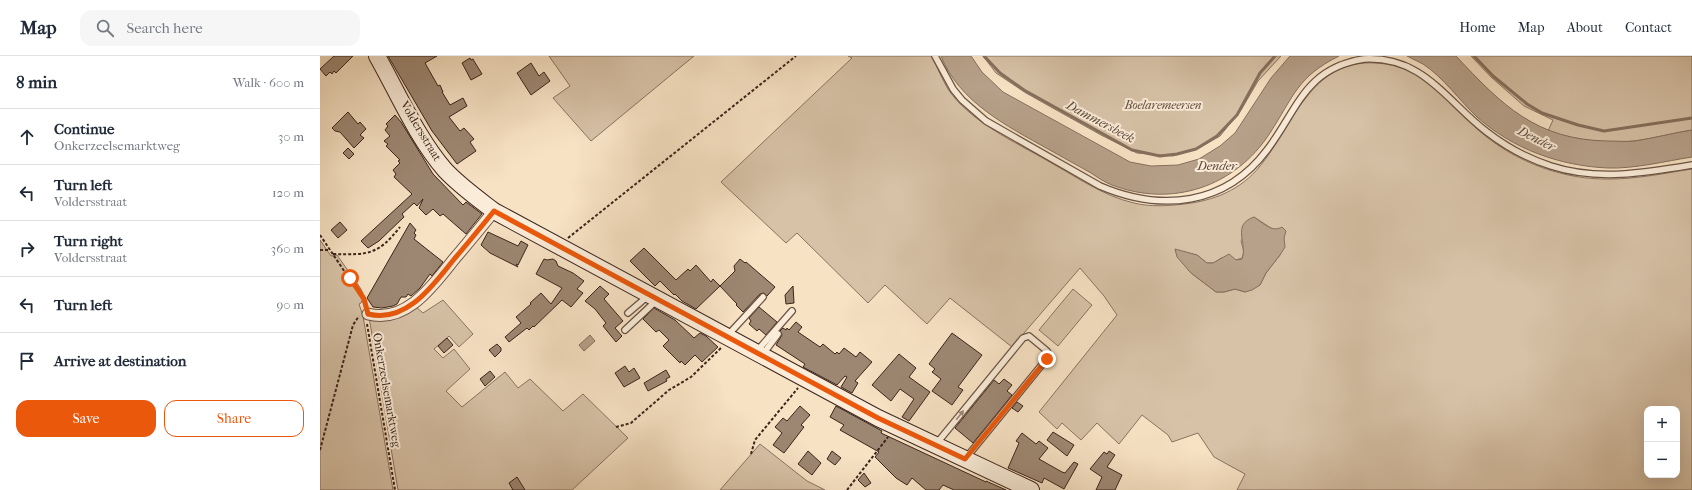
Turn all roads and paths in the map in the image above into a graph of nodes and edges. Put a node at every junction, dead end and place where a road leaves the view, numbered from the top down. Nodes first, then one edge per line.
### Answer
1 (377, 56) edge
2 (796, 56) edge
3 (935, 56) edge
4 (1692, 165) edge
5 (494, 211) junction
6 (400, 227) dead end
7 (320, 235) edge
8 (560, 246) junction
9 (320, 250) edge
10 (330, 250) junction
11 (333, 254) junction
12 (653, 297) junction
13 (763, 297) dead end
14 (792, 312) dead end
15 (628, 313) dead end
16 (368, 314) junction
17 (625, 330) dead end
18 (778, 334) dead end
19 (728, 338) junction
20 (759, 354) junction
21 (805, 379) junction
22 (616, 427) dead end
23 (896, 427) junction
24 (935, 445) junction
25 (320, 450) edge
26 (751, 454) dead end
27 (965, 459) junction
28 (395, 490) edge
29 (847, 490) edge
30 (1031, 490) edge

1 - 5 street, Voldersstraat
2 - 8 path
3 - 4 lane
5 - 8 street, Voldersstraat
5 - 16 street
6 - 11 path
7 - 10 path, Onkerzeelsemarktweg
8 - 12 street, Voldersstraat
9 - 10 path
10 - 11 path, Onkerzeelsemarktweg
11 - 16 path, Onkerzeelsemarktweg
12 - 15 lane
12 - 17 lane
12 - 19 street, Voldersstraat
13 - 19 lane
14 - 20 lane
16 - 25 path
16 - 28 path, Onkerzeelsemarktweg
18 - 20 lane
19 - 20 street, Voldersstraat
19 - 22 path
20 - 21 street, Voldersstraat
21 - 23 street, Voldersstraat
21 - 26 path
23 - 24 street, Voldersstraat
23 - 29 path
24 - 27 street, Voldersstraat
24 -> 27 lane
27 - 30 street, Voldersstraat

